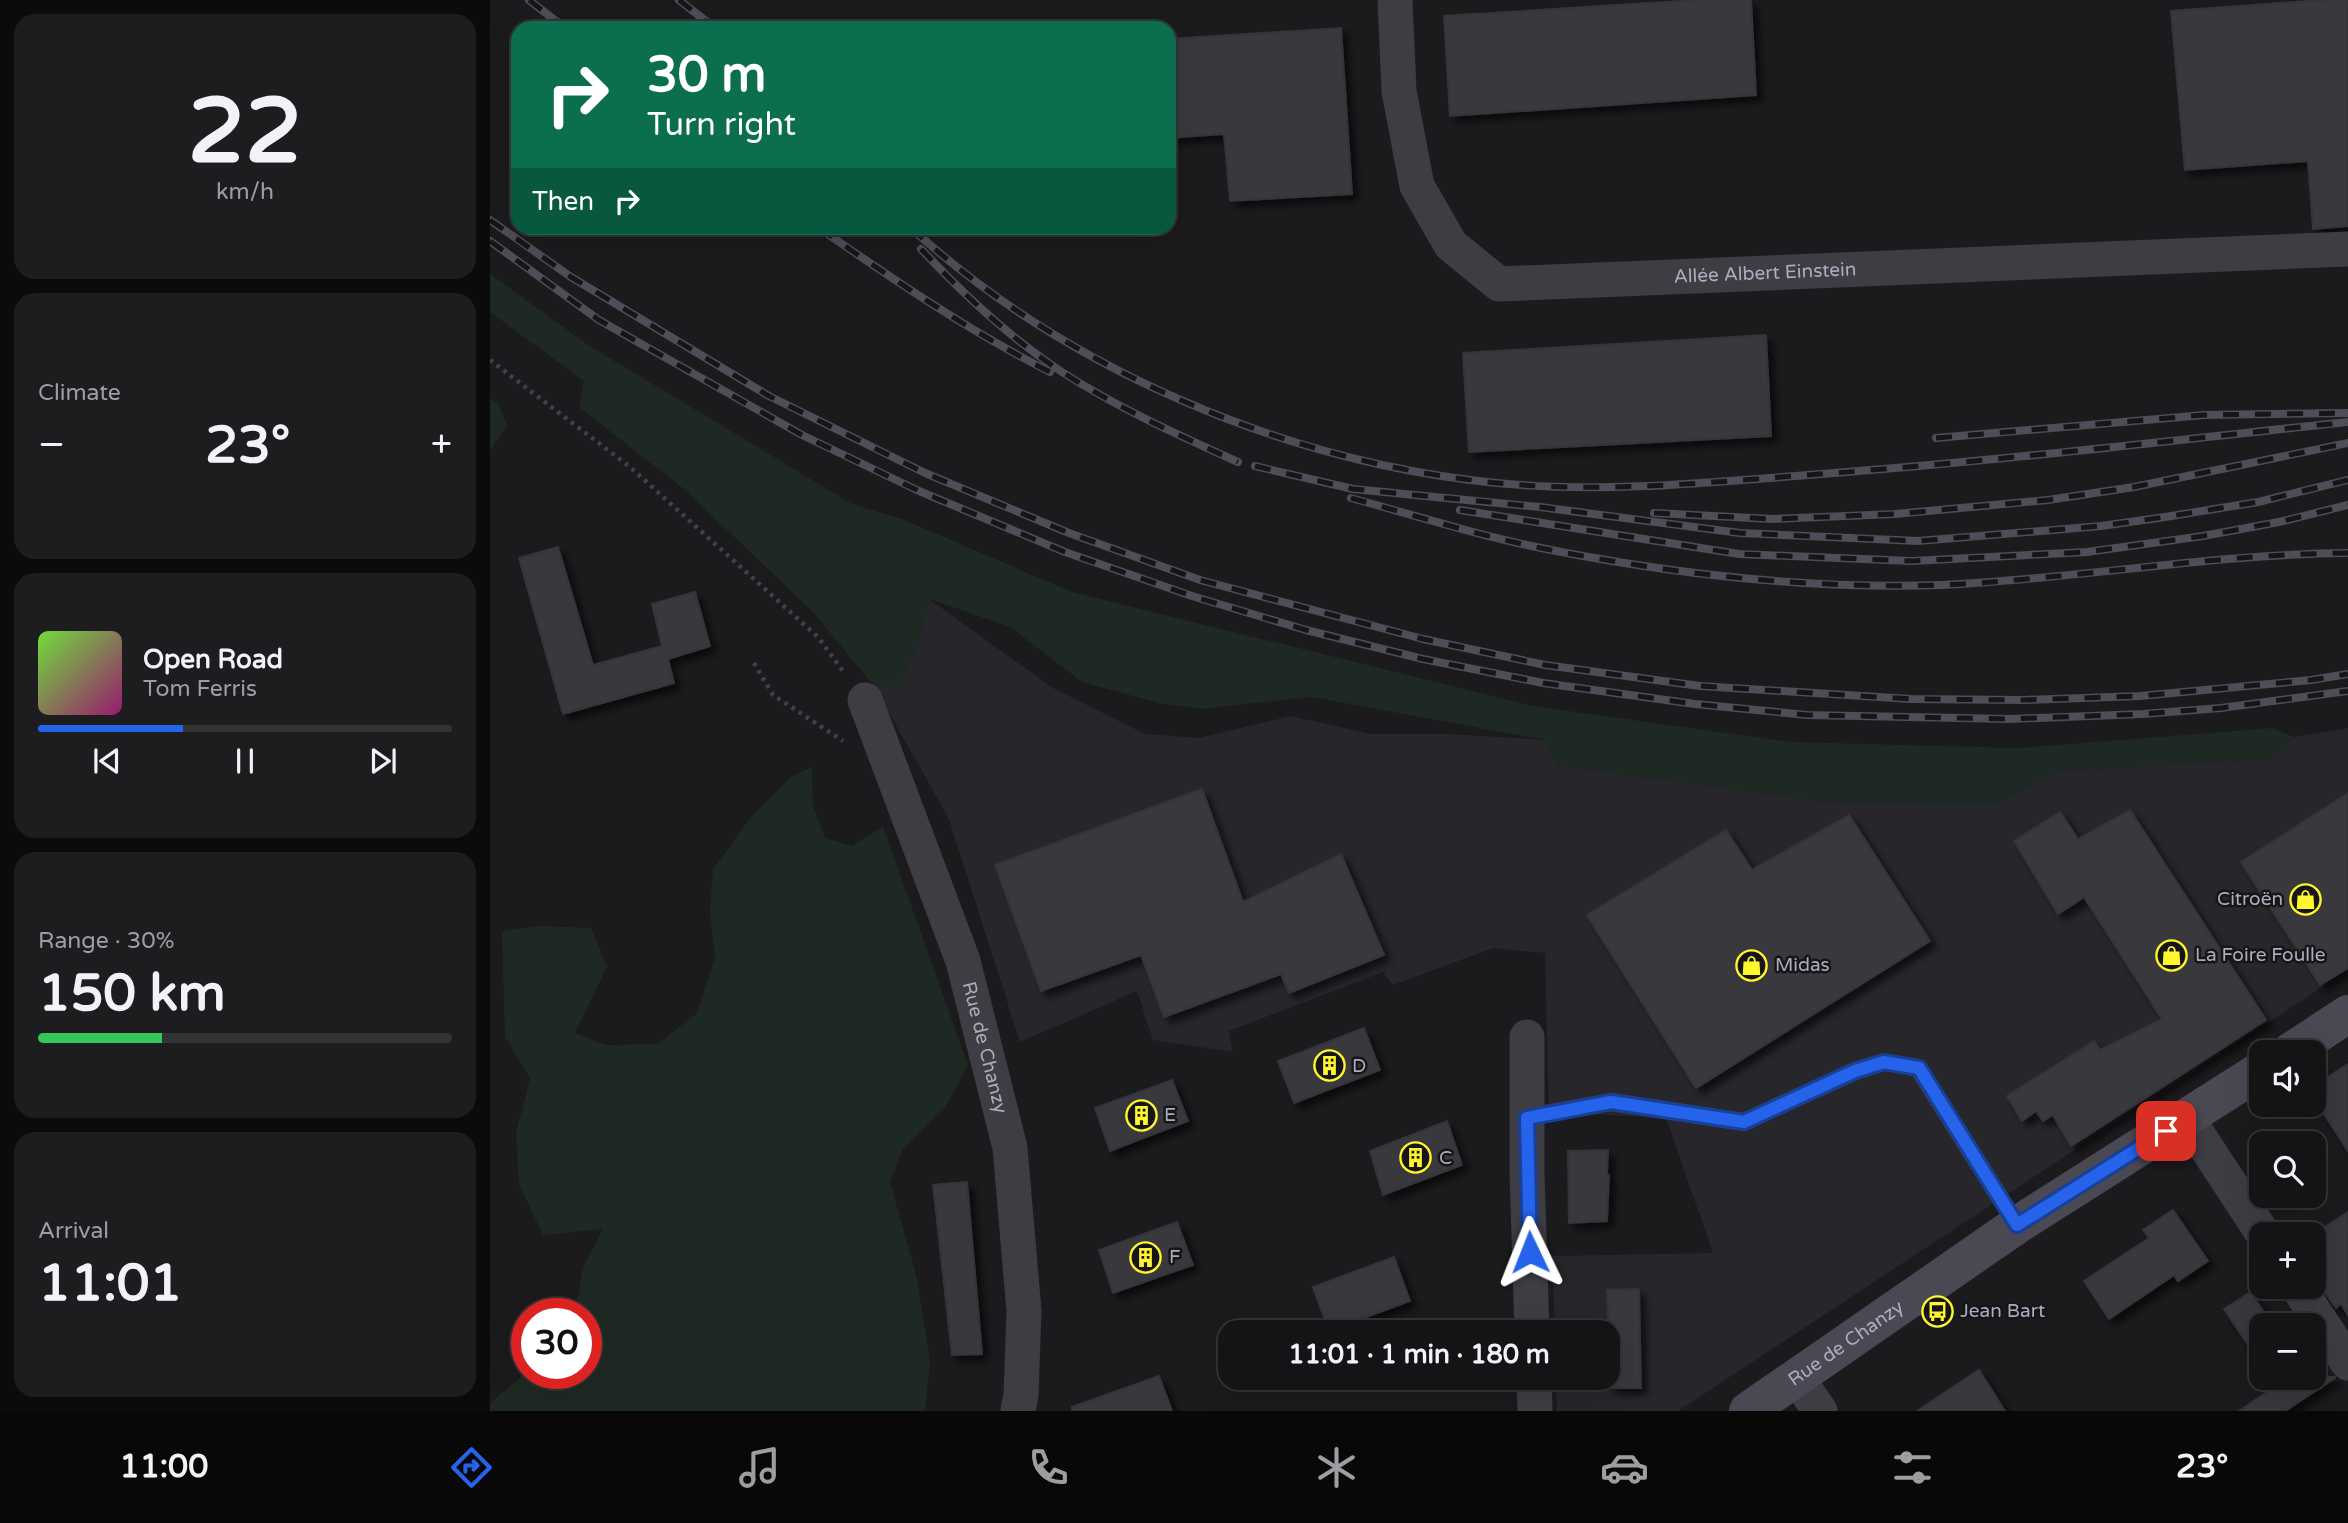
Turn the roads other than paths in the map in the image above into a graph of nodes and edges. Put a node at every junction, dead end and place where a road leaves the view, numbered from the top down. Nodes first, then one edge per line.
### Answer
1 (1395, 0) edge
2 (2348, 249) edge
3 (865, 700) road end
4 (2348, 1014) edge
5 (1527, 1037) dead end
6 (2308, 1040) edge
7 (2249, 1078) edge
8 (1527, 1118) junction
9 (2187, 1118) junction
10 (2255, 1222) edge
11 (2017, 1225) junction
12 (2306, 1299) edge
13 (1532, 1320) edge
14 (2348, 1363) edge
15 (1797, 1378) junction
16 (1534, 1390) edge
17 (1018, 1411) edge
18 (1535, 1411) edge
19 (1748, 1411) edge
20 (1820, 1411) edge

1 - 2 street, Allée Albert Einstein
3 - 17 street, Rue de Chanzy
4 - 6 main road
5 - 8 street
7 - 9 main road, Rue de Chanzy
8 - 11 lane
8 - 13 street
9 - 10 street
9 - 11 main road, Rue de Chanzy
11 - 15 main road, Rue de Chanzy
12 - 14 street
15 - 19 main road, Rue de Chanzy
15 - 20 street
16 - 18 street

